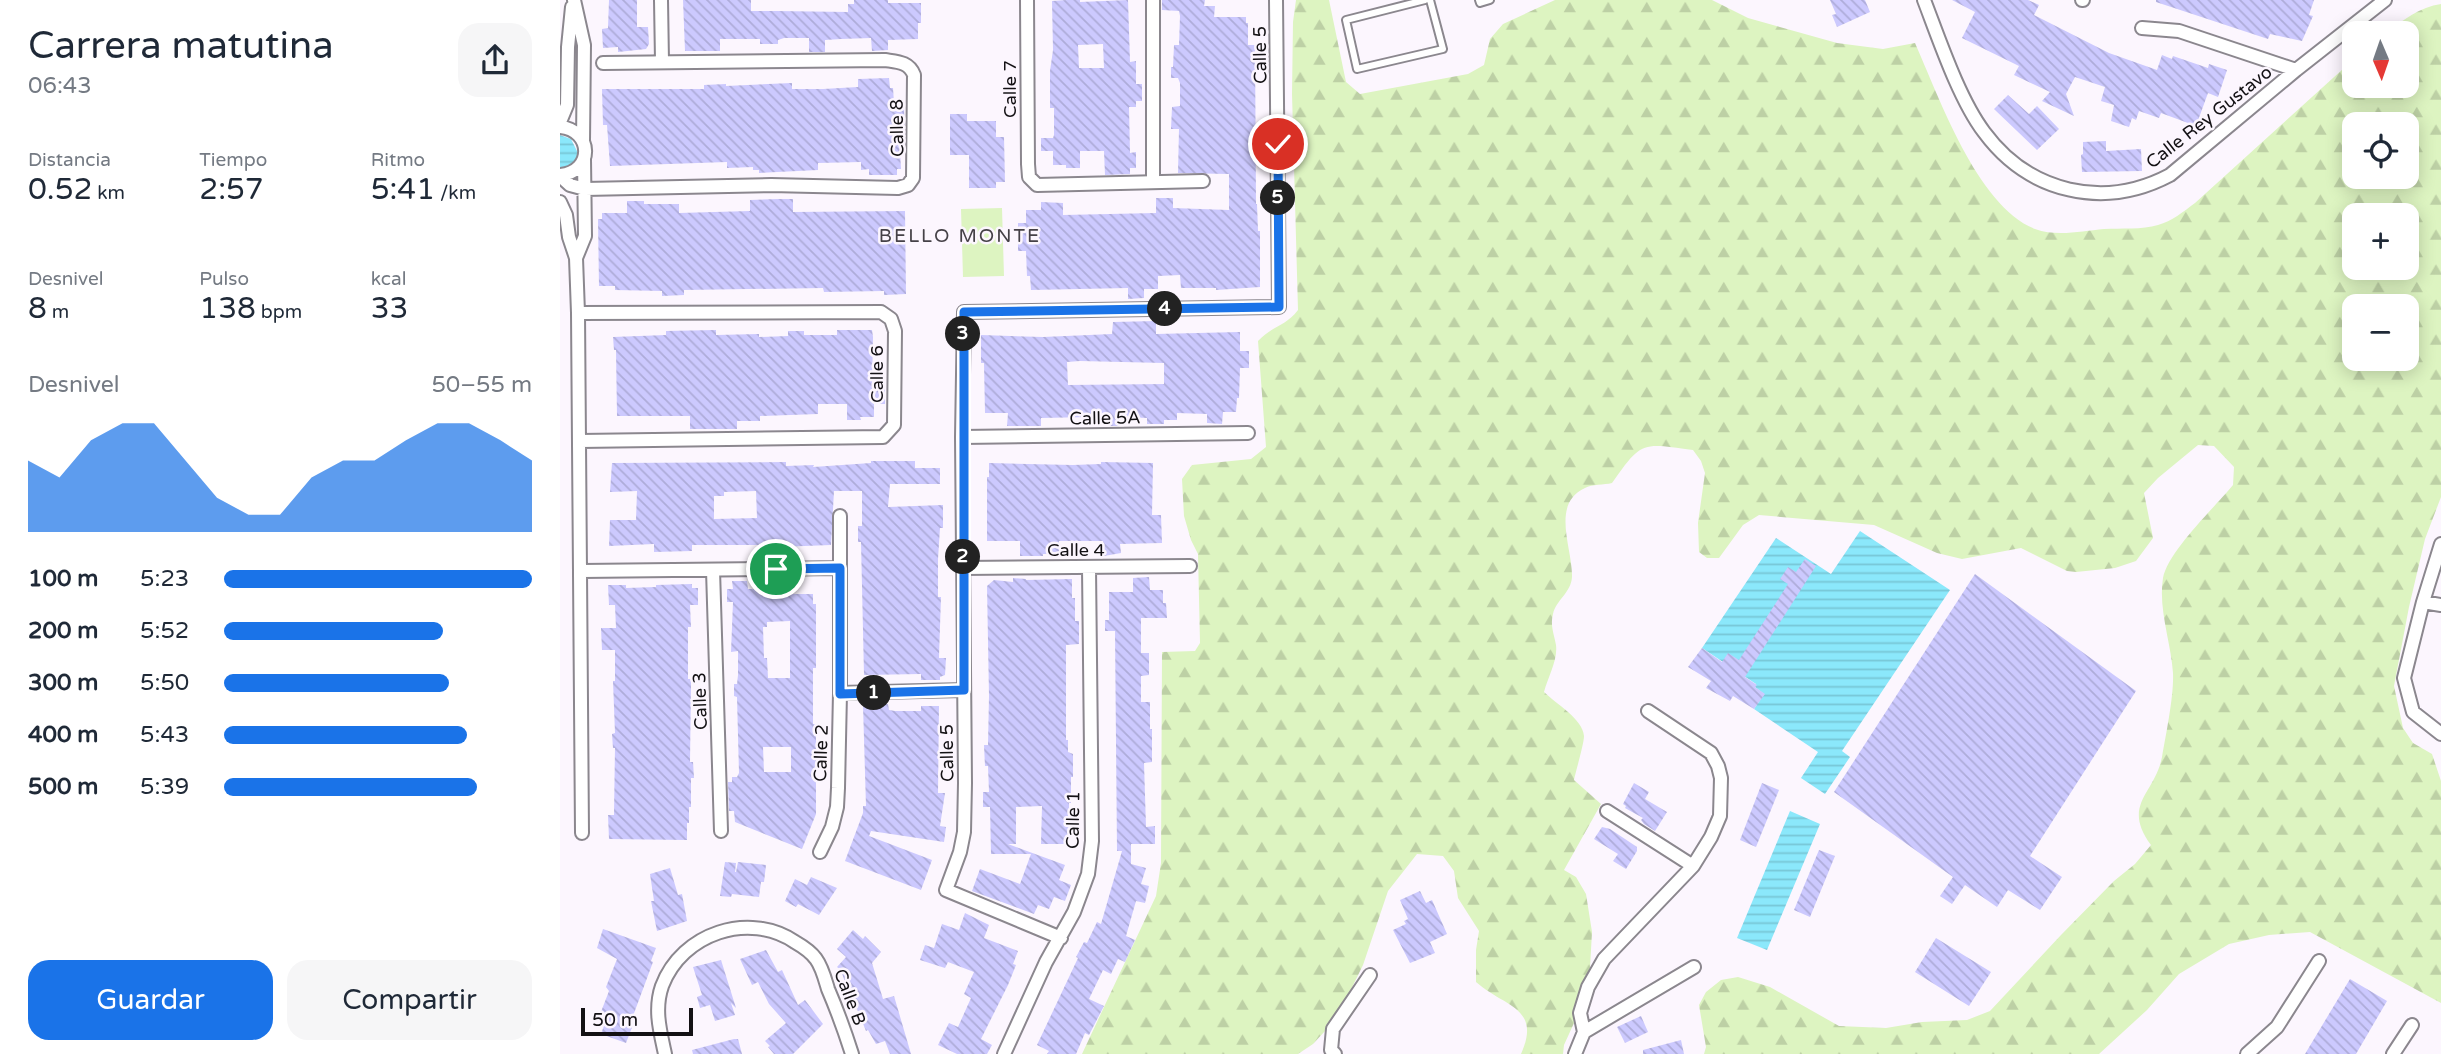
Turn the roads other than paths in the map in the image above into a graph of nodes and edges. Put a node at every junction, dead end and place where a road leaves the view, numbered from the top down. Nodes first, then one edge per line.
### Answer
1 (573, 0) edge
2 (661, 0) edge
3 (1027, 0) edge
4 (1153, 0) edge
5 (1276, 0) edge
6 (1428, 0) edge
7 (1479, 0) edge
8 (1490, 0) edge
9 (1924, 0) edge
10 (2385, 0) edge
11 (2142, 28) dead end
12 (662, 61) junction
13 (603, 63) dead end
14 (2296, 70) junction
15 (560, 121) edge
16 (560, 127) edge
17 (583, 141) junction
18 (584, 159) junction
19 (560, 176) edge
20 (1203, 181) dead end
21 (1153, 182) junction
22 (585, 189) junction
23 (560, 202) edge
24 (576, 258) junction
25 (578, 313) junction
26 (1248, 433) dead end
27 (962, 437) junction
28 (580, 441) junction
29 (840, 516) dead end
30 (2441, 544) edge
31 (1190, 566) dead end
32 (840, 568) junction
33 (963, 568) junction
34 (1089, 568) junction
35 (713, 570) junction
36 (582, 571) junction
37 (2423, 602) junction
38 (2441, 605) edge
39 (964, 690) junction
40 (840, 694) junction
41 (1648, 711) dead end
42 (2441, 734) edge
43 (1607, 811) dead end
44 (721, 831) dead end
45 (582, 833) dead end
46 (820, 852) dead end
47 (1693, 866) junction
48 (1061, 938) junction
49 (2319, 961) dead end
50 (1694, 967) dead end
51 (1370, 975) dead end
52 (2412, 1026) dead end
53 (1584, 1032) junction
54 (665, 1054) edge
55 (852, 1054) edge
56 (1004, 1054) edge
57 (1335, 1054) edge
58 (1575, 1054) edge
59 (2247, 1054) edge
60 (2393, 1054) edge

1 - 15 street
1 - 17 street
2 - 12 street
3 - 21 street, Calle 7
4 - 21 street
5 - 27 street, Calle 5
6 - 6 lane
7 - 8 lane
9 - 14 street, Calle Rey Gustavo
10 - 14 street, Calle Rey Gustavo
11 - 14 street
12 - 13 street, Calle 8
12 - 22 street, Calle 8
16 - 17 street
17 - 18 street
18 - 19 street
18 - 22 street
19 - 22 street, Calle 8
20 - 21 street
22 - 24 street
23 - 24 street
24 - 25 street
25 - 28 street
25 - 28 street, Calle 6
26 - 27 street, Calle 5A
27 - 33 street, Calle 5
28 - 36 street
29 - 32 street, Calle 2
30 - 37 street
31 - 34 street, Calle 4
32 - 35 street
32 - 40 street, Calle 2
33 - 34 street, Calle 4
33 - 39 street, Calle 5
34 - 48 street, Calle 1
35 - 36 street
35 - 44 street, Calle 3
36 - 45 street
37 - 38 street
37 - 42 street
39 - 40 street
39 - 48 street, Calle 5
40 - 46 street, Calle 2
41 - 47 street
43 - 47 street
47 - 53 street
48 - 56 street, Calle 1
49 - 59 street
50 - 53 street
51 - 57 street
52 - 60 street
53 - 58 street
54 - 55 street, Calle B

